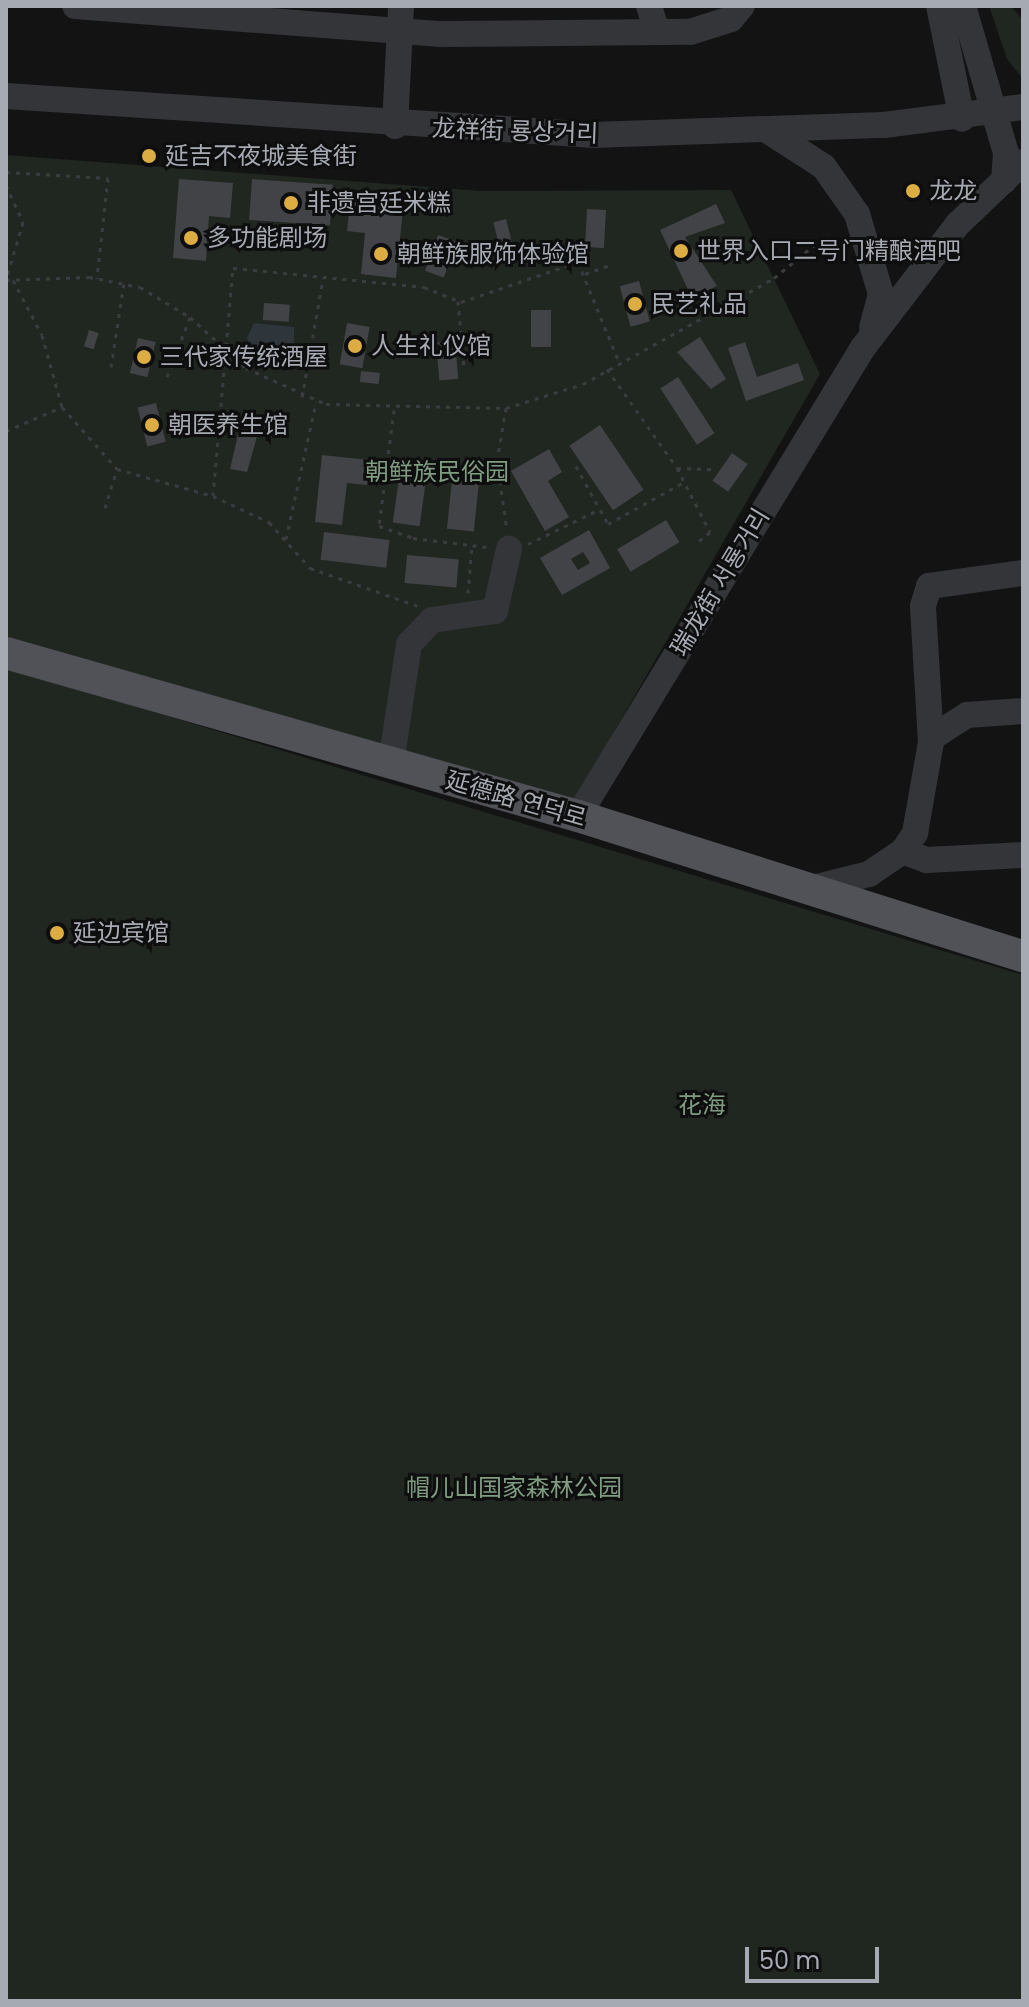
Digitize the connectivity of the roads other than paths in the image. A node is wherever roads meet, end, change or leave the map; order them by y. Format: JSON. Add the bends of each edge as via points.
{"nodes":[{"id":1,"x":75,"y":6,"type":"edge"},
{"id":2,"x":649,"y":6,"type":"edge"},
{"id":3,"x":742,"y":6,"type":"edge"},
{"id":4,"x":939,"y":6,"type":"edge"},
{"id":5,"x":963,"y":6,"type":"edge"},
{"id":6,"x":136,"y":8,"type":"edge"},
{"id":7,"x":238,"y":12,"type":"edge"},
{"id":8,"x":401,"y":18,"type":"edge"},
{"id":9,"x":657,"y":32,"type":"junction"},
{"id":10,"x":6,"y":96,"type":"edge"},
{"id":11,"x":1023,"y":107,"type":"edge"},
{"id":12,"x":993,"y":113,"type":"junction"},
{"id":13,"x":962,"y":119,"type":"junction"},
{"id":14,"x":395,"y":126,"type":"junction"},
{"id":15,"x":760,"y":129,"type":"junction"},
{"id":16,"x":1023,"y":162,"type":"edge"},
{"id":17,"x":1004,"y":181,"type":"junction"},
{"id":18,"x":862,"y":349,"type":"junction"},
{"id":19,"x":509,"y":549,"type":"road end"},
{"id":20,"x":1023,"y":573,"type":"edge"},
{"id":21,"x":6,"y":653,"type":"edge"},
{"id":22,"x":1023,"y":711,"type":"edge"},
{"id":23,"x":931,"y":738,"type":"junction"},
{"id":24,"x":391,"y":763,"type":"junction"},
{"id":25,"x":578,"y":816,"type":"junction"},
{"id":26,"x":903,"y":851,"type":"junction"},
{"id":27,"x":1023,"y":855,"type":"edge"},
{"id":28,"x":800,"y":890,"type":"junction"},
{"id":29,"x":1023,"y":956,"type":"edge"}],
"edges":[{"from":1,"to":6,"type":"street"},
{"from":2,"to":9,"type":"street"},
{"from":3,"to":9,"type":"street","via":[[704,30]]},
{"from":4,"to":13,"type":"street"},
{"from":5,"to":12,"type":"street"},
{"from":6,"to":7,"type":"street"},
{"from":7,"to":8,"type":"street"},
{"from":8,"to":9,"type":"street"},
{"from":8,"to":14,"type":"street"},
{"from":10,"to":14,"type":"street","name":"龙祥街 룡상거리"},
{"from":11,"to":12,"type":"street","name":"龙祥街 룡상거리"},
{"from":12,"to":13,"type":"street","name":"龙祥街 룡상거리"},
{"from":12,"to":17,"type":"street","via":[[1006,153]]},
{"from":13,"to":15,"type":"street","name":"龙祥街 룡상거리"},
{"from":14,"to":15,"type":"street","name":"龙祥街 룡상거리","via":[[594,135]]},
{"from":15,"to":18,"type":"street","name":"瑞龙街 서룡거리","via":[[806,151],[857,214],[881,294]]},
{"from":16,"to":17,"type":"street","name":"瑞龙街 서룡거리"},
{"from":17,"to":18,"type":"street","name":"瑞龙街 서룡거리","via":[[958,224]]},
{"from":18,"to":25,"type":"street","name":"瑞龙街 서룡거리"},
{"from":19,"to":24,"type":"street","via":[[501,602],[486,614],[432,620],[409,644]]},
{"from":20,"to":23,"type":"street","via":[[940,579],[924,594]]},
{"from":21,"to":24,"type":"main road","name":"延德路 연덕로"},
{"from":22,"to":23,"type":"street","via":[[967,715]]},
{"from":23,"to":26,"type":"street","via":[[919,819]]},
{"from":24,"to":25,"type":"main road","name":"延德路 연덕로"},
{"from":25,"to":28,"type":"main road","name":"延德路 연덕로"},
{"from":26,"to":27,"type":"street","via":[[927,860]]},
{"from":26,"to":28,"type":"street","via":[[841,884]]},
{"from":28,"to":29,"type":"main road","name":"延德路 연덕로"}]}
